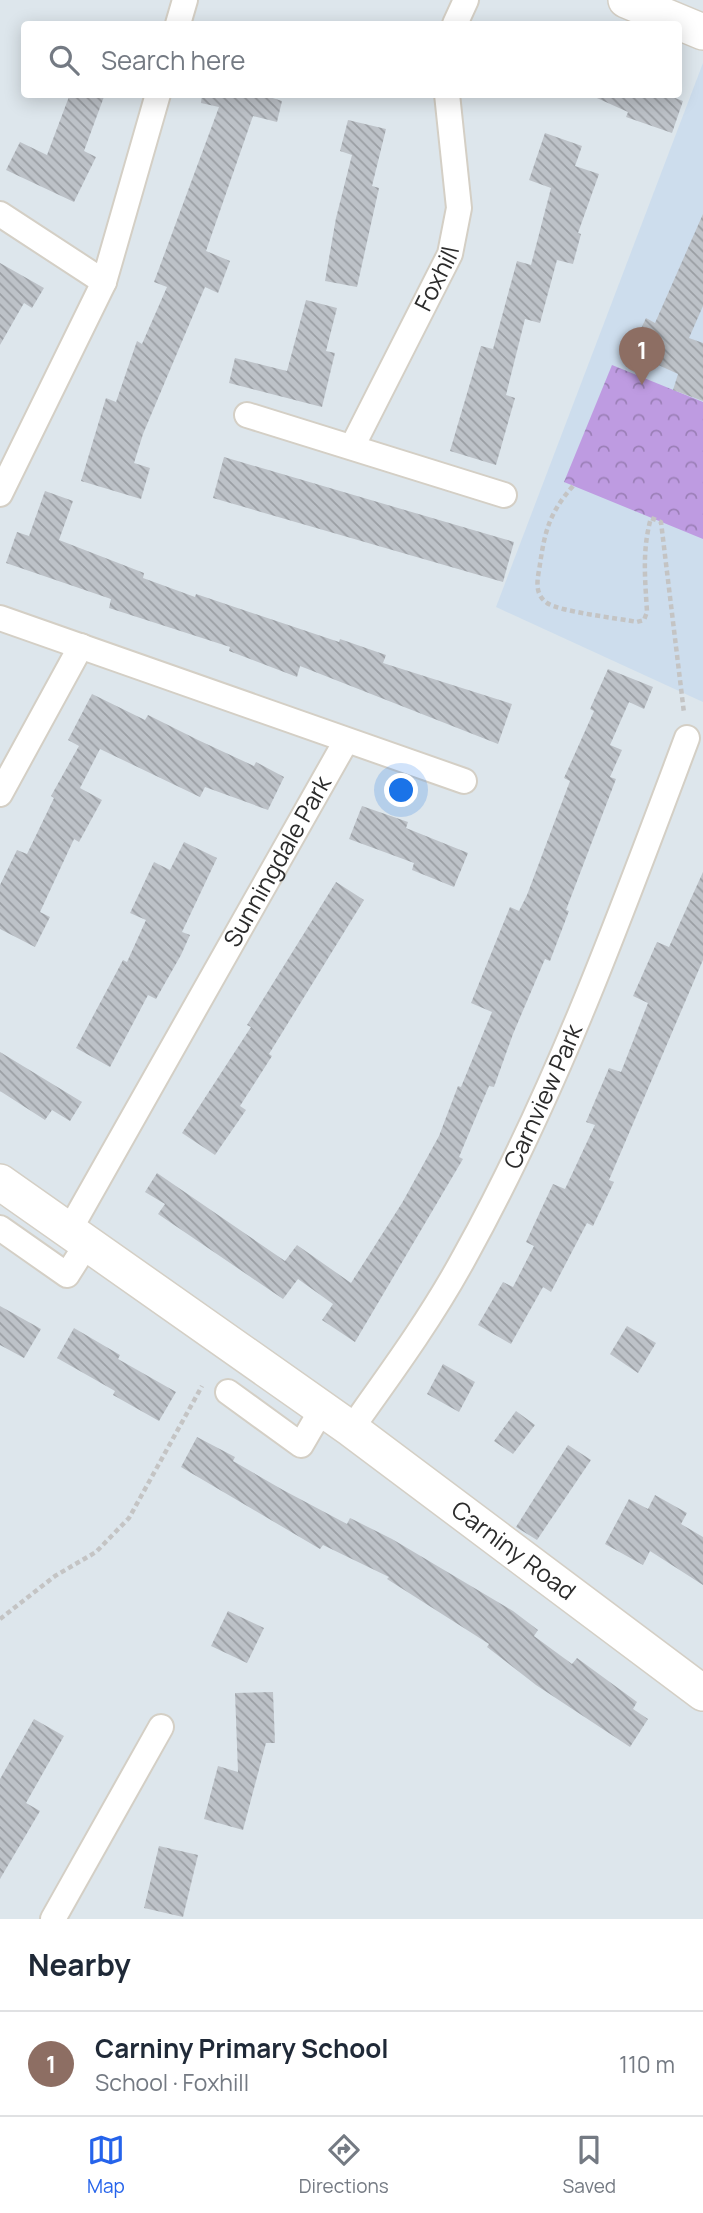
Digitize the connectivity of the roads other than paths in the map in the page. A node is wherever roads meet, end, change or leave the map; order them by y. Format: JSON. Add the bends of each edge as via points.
{"nodes":[{"id":1,"x":186,"y":0,"type":"edge"},
{"id":2,"x":466,"y":0,"type":"edge"},
{"id":3,"x":626,"y":0,"type":"edge"},
{"id":4,"x":179,"y":21,"type":"edge"},
{"id":5,"x":456,"y":21,"type":"edge"},
{"id":6,"x":677,"y":21,"type":"edge"},
{"id":7,"x":682,"y":23,"type":"edge"},
{"id":8,"x":703,"y":32,"type":"edge"},
{"id":9,"x":157,"y":98,"type":"edge"},
{"id":10,"x":447,"y":98,"type":"edge"},
{"id":11,"x":0,"y":214,"type":"edge"},
{"id":12,"x":104,"y":282,"type":"junction"},
{"id":13,"x":247,"y":415,"type":"dead end"},
{"id":14,"x":352,"y":447,"type":"junction"},
{"id":15,"x":0,"y":494,"type":"edge"},
{"id":16,"x":504,"y":495,"type":"dead end"},
{"id":17,"x":0,"y":618,"type":"edge"},
{"id":18,"x":81,"y":646,"type":"junction"},
{"id":19,"x":687,"y":738,"type":"road end"},
{"id":20,"x":346,"y":741,"type":"junction"},
{"id":21,"x":464,"y":781,"type":"dead end"},
{"id":22,"x":0,"y":794,"type":"edge"},
{"id":23,"x":0,"y":1182,"type":"edge"},
{"id":24,"x":0,"y":1228,"type":"edge"},
{"id":25,"x":79,"y":1236,"type":"junction"},
{"id":26,"x":228,"y":1392,"type":"dead end"},
{"id":27,"x":322,"y":1409,"type":"junction"},
{"id":28,"x":351,"y":1429,"type":"junction"},
{"id":29,"x":703,"y":1693,"type":"edge"},
{"id":30,"x":160,"y":1727,"type":"dead end"},
{"id":31,"x":53,"y":1919,"type":"edge"}],
"edges":[{"from":1,"to":4,"type":"street"},
{"from":2,"to":5,"type":"street"},
{"from":3,"to":6,"type":"street"},
{"from":7,"to":8,"type":"street"},
{"from":9,"to":12,"type":"street"},
{"from":10,"to":14,"type":"street","name":"Foxhill","via":[[459,208],[450,254]]},
{"from":11,"to":12,"type":"street"},
{"from":12,"to":15,"type":"street"},
{"from":13,"to":14,"type":"street"},
{"from":14,"to":16,"type":"street"},
{"from":17,"to":18,"type":"street"},
{"from":18,"to":20,"type":"street"},
{"from":18,"to":22,"type":"street"},
{"from":19,"to":28,"type":"street","name":"Carnview Park","via":[[601,968],[501,1188],[425,1325]]},
{"from":20,"to":21,"type":"street"},
{"from":20,"to":25,"type":"street","name":"Sunningdale Park"},
{"from":23,"to":25,"type":"street","name":"Carniny Road"},
{"from":24,"to":25,"type":"street","via":[[67,1275]]},
{"from":25,"to":27,"type":"street","name":"Carniny Road"},
{"from":26,"to":27,"type":"street","via":[[300,1445]]},
{"from":27,"to":28,"type":"street","name":"Carniny Road"},
{"from":28,"to":29,"type":"street","name":"Carniny Road"},
{"from":30,"to":31,"type":"street"}]}
